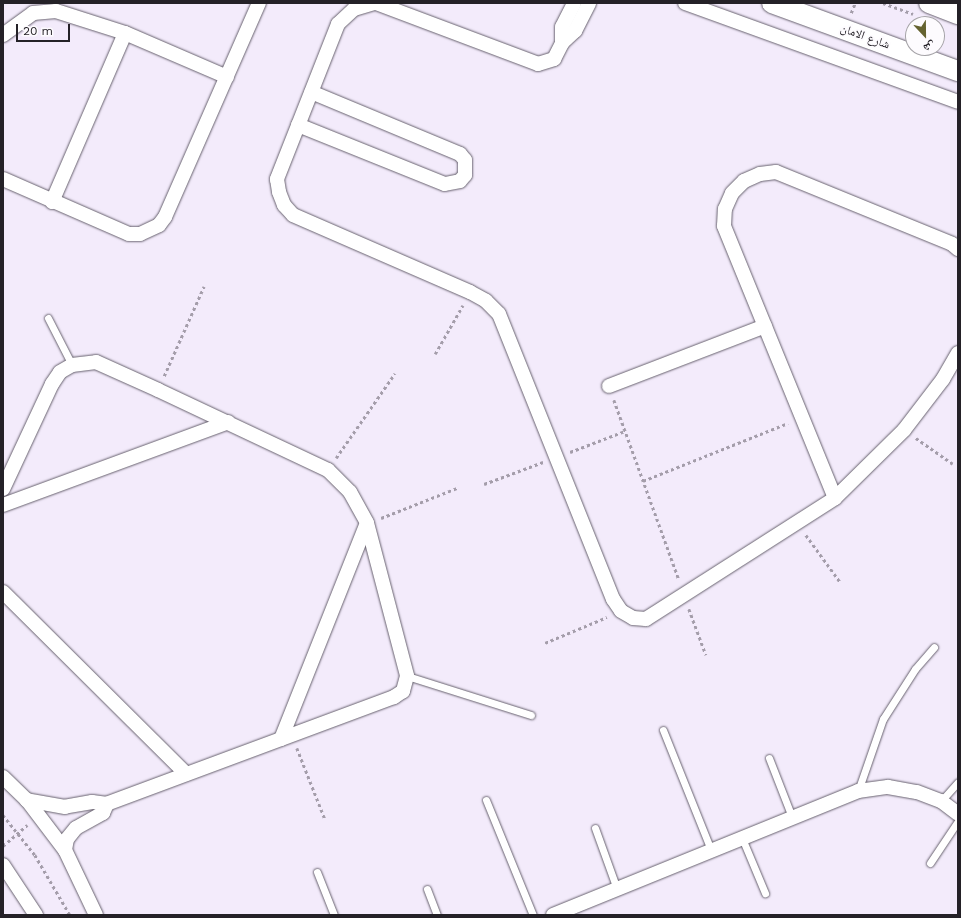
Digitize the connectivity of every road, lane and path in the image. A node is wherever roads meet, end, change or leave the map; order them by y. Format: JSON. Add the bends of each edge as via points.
{"nodes":[{"id":1,"x":259,"y":3,"type":"edge"},
{"id":2,"x":375,"y":3,"type":"edge"},
{"id":3,"x":574,"y":3,"type":"edge"},
{"id":4,"x":589,"y":3,"type":"edge"},
{"id":5,"x":685,"y":3,"type":"edge"},
{"id":6,"x":772,"y":3,"type":"edge"},
{"id":7,"x":929,"y":3,"type":"edge"},
{"id":8,"x":717,"y":8,"type":"edge"},
{"id":9,"x":958,"y":14,"type":"edge"},
{"id":10,"x":125,"y":33,"type":"junction"},
{"id":11,"x":3,"y":35,"type":"edge"},
{"id":12,"x":562,"y":43,"type":"junction"},
{"id":13,"x":958,"y":71,"type":"edge"},
{"id":14,"x":227,"y":76,"type":"junction"},
{"id":15,"x":311,"y":92,"type":"junction"},
{"id":16,"x":958,"y":102,"type":"edge"},
{"id":17,"x":298,"y":125,"type":"junction"},
{"id":18,"x":3,"y":179,"type":"edge"},
{"id":19,"x":52,"y":202,"type":"junction"},
{"id":20,"x":958,"y":249,"type":"edge"},
{"id":21,"x":204,"y":286,"type":"dead end"},
{"id":22,"x":470,"y":292,"type":"junction"},
{"id":23,"x":48,"y":318,"type":"dead end"},
{"id":24,"x":765,"y":326,"type":"junction"},
{"id":25,"x":958,"y":353,"type":"edge"},
{"id":26,"x":435,"y":354,"type":"dead end"},
{"id":27,"x":72,"y":365,"type":"junction"},
{"id":28,"x":395,"y":373,"type":"dead end"},
{"id":29,"x":609,"y":386,"type":"joint"},
{"id":30,"x":158,"y":390,"type":"junction"},
{"id":31,"x":802,"y":418,"type":"junction"},
{"id":32,"x":228,"y":422,"type":"junction"},
{"id":33,"x":904,"y":430,"type":"junction"},
{"id":34,"x":954,"y":464,"type":"dead end"},
{"id":35,"x":328,"y":470,"type":"junction"},
{"id":36,"x":643,"y":481,"type":"junction"},
{"id":37,"x":457,"y":488,"type":"dead end"},
{"id":38,"x":3,"y":489,"type":"edge"},
{"id":39,"x":836,"y":498,"type":"junction"},
{"id":40,"x":3,"y":505,"type":"edge"},
{"id":41,"x":367,"y":523,"type":"junction"},
{"id":42,"x":797,"y":523,"type":"junction"},
{"id":43,"x":842,"y":583,"type":"dead end"},
{"id":44,"x":3,"y":592,"type":"edge"},
{"id":45,"x":684,"y":595,"type":"junction"},
{"id":46,"x":621,"y":611,"type":"junction"},
{"id":47,"x":545,"y":643,"type":"dead end"},
{"id":48,"x":934,"y":647,"type":"dead end"},
{"id":49,"x":706,"y":656,"type":"dead end"},
{"id":50,"x":407,"y":676,"type":"junction"},
{"id":51,"x":531,"y":715,"type":"dead end"},
{"id":52,"x":663,"y":730,"type":"dead end"},
{"id":53,"x":287,"y":737,"type":"junction"},
{"id":54,"x":769,"y":758,"type":"dead end"},
{"id":55,"x":186,"y":774,"type":"junction"},
{"id":56,"x":3,"y":777,"type":"edge"},
{"id":57,"x":958,"y":782,"type":"edge"},
{"id":58,"x":858,"y":790,"type":"junction"},
{"id":59,"x":27,"y":800,"type":"junction"},
{"id":60,"x":486,"y":800,"type":"dead end"},
{"id":61,"x":941,"y":802,"type":"junction"},
{"id":62,"x":107,"y":804,"type":"junction"},
{"id":63,"x":958,"y":814,"type":"edge"},
{"id":64,"x":3,"y":815,"type":"edge"},
{"id":65,"x":39,"y":815,"type":"junction"},
{"id":66,"x":792,"y":817,"type":"junction"},
{"id":67,"x":325,"y":818,"type":"dead end"},
{"id":68,"x":958,"y":820,"type":"edge"},
{"id":69,"x":595,"y":828,"type":"dead end"},
{"id":70,"x":18,"y":833,"type":"junction"},
{"id":71,"x":742,"y":838,"type":"junction"},
{"id":72,"x":3,"y":846,"type":"edge"},
{"id":73,"x":65,"y":850,"type":"junction"},
{"id":74,"x":711,"y":850,"type":"junction"},
{"id":75,"x":930,"y":863,"type":"dead end"},
{"id":76,"x":4,"y":871,"type":"edge"},
{"id":77,"x":317,"y":872,"type":"dead end"},
{"id":78,"x":618,"y":888,"type":"junction"},
{"id":79,"x":427,"y":889,"type":"dead end"},
{"id":80,"x":766,"y":893,"type":"dead end"},
{"id":81,"x":572,"y":911,"type":"edge"},
{"id":82,"x":36,"y":915,"type":"edge"},
{"id":83,"x":70,"y":915,"type":"edge"},
{"id":84,"x":96,"y":915,"type":"edge"},
{"id":85,"x":334,"y":915,"type":"edge"},
{"id":86,"x":437,"y":915,"type":"edge"},
{"id":87,"x":533,"y":915,"type":"edge"},
{"id":88,"x":553,"y":915,"type":"edge"}],
"edges":[{"from":1,"to":14,"type":"street"},
{"from":2,"to":12,"type":"street","via":[[530,63],[547,63],[554,59]]},
{"from":2,"to":15,"type":"street","via":[[354,9],[338,24]]},
{"from":3,"to":12,"type":"street","via":[[562,27]]},
{"from":4,"to":12,"type":"street","via":[[575,31]]},
{"from":5,"to":8,"type":"street"},
{"from":6,"to":13,"type":"street","name":"شارع الامان"},
{"from":7,"to":9,"type":"street"},
{"from":8,"to":16,"type":"street"},
{"from":10,"to":11,"type":"street","via":[[68,13],[44,10],[22,18]]},
{"from":10,"to":14,"type":"street"},
{"from":10,"to":19,"type":"street"},
{"from":14,"to":19,"type":"street","via":[[165,217],[159,225],[140,234],[129,234]]},
{"from":15,"to":17,"type":"street"},
{"from":15,"to":17,"type":"street","via":[[460,154],[465,160],[465,175],[460,181],[446,184]]},
{"from":17,"to":22,"type":"street","via":[[277,179],[281,199],[293,215]]},
{"from":18,"to":19,"type":"street"},
{"from":20,"to":24,"type":"street","via":[[952,244],[776,172],[760,174],[744,181],[732,193],[725,209],[724,226]]},
{"from":21,"to":30,"type":"path"},
{"from":22,"to":26,"type":"path"},
{"from":22,"to":46,"type":"street","via":[[486,300],[501,319],[613,599]]},
{"from":23,"to":27,"type":"lane"},
{"from":24,"to":29,"type":"street"},
{"from":24,"to":31,"type":"street"},
{"from":25,"to":33,"type":"street","via":[[943,379]]},
{"from":27,"to":30,"type":"street","via":[[96,362]]},
{"from":27,"to":38,"type":"street","via":[[60,372],[52,384]]},
{"from":28,"to":35,"type":"path"},
{"from":29,"to":36,"type":"path"},
{"from":30,"to":32,"type":"street"},
{"from":31,"to":36,"type":"path"},
{"from":31,"to":39,"type":"street"},
{"from":32,"to":35,"type":"street"},
{"from":32,"to":40,"type":"street"},
{"from":33,"to":34,"type":"path"},
{"from":33,"to":39,"type":"street"},
{"from":35,"to":41,"type":"street","via":[[350,492]]},
{"from":36,"to":45,"type":"path"},
{"from":37,"to":41,"type":"path"},
{"from":39,"to":42,"type":"street"},
{"from":41,"to":50,"type":"street"},
{"from":41,"to":53,"type":"street"},
{"from":42,"to":43,"type":"path"},
{"from":42,"to":45,"type":"street"},
{"from":44,"to":55,"type":"street"},
{"from":45,"to":46,"type":"street","via":[[646,619],[633,618]]},
{"from":45,"to":49,"type":"path"},
{"from":46,"to":47,"type":"path"},
{"from":48,"to":58,"type":"lane","via":[[910,675],[883,719]]},
{"from":50,"to":51,"type":"lane"},
{"from":50,"to":53,"type":"street","via":[[403,691],[394,697]]},
{"from":52,"to":74,"type":"lane"},
{"from":53,"to":55,"type":"street"},
{"from":53,"to":67,"type":"path"},
{"from":54,"to":66,"type":"lane"},
{"from":55,"to":62,"type":"street"},
{"from":56,"to":59,"type":"street"},
{"from":57,"to":61,"type":"lane"},
{"from":58,"to":61,"type":"street","via":[[888,787],[917,792]]},
{"from":58,"to":66,"type":"street"},
{"from":59,"to":62,"type":"street","via":[[65,807],[92,802]]},
{"from":59,"to":65,"type":"street"},
{"from":60,"to":87,"type":"lane"},
{"from":61,"to":63,"type":"street"},
{"from":62,"to":73,"type":"street","via":[[103,813],[76,828],[67,839]]},
{"from":64,"to":70,"type":"path"},
{"from":65,"to":70,"type":"path"},
{"from":65,"to":73,"type":"street"},
{"from":66,"to":71,"type":"street"},
{"from":68,"to":75,"type":"lane"},
{"from":69,"to":78,"type":"lane"},
{"from":70,"to":72,"type":"path"},
{"from":70,"to":83,"type":"path","via":[[50,878]]},
{"from":71,"to":74,"type":"street"},
{"from":71,"to":80,"type":"lane"},
{"from":73,"to":84,"type":"street"},
{"from":74,"to":78,"type":"street"},
{"from":76,"to":82,"type":"street"},
{"from":77,"to":85,"type":"lane"},
{"from":78,"to":81,"type":"street"},
{"from":79,"to":86,"type":"lane"},
{"from":81,"to":88,"type":"street"}]}
